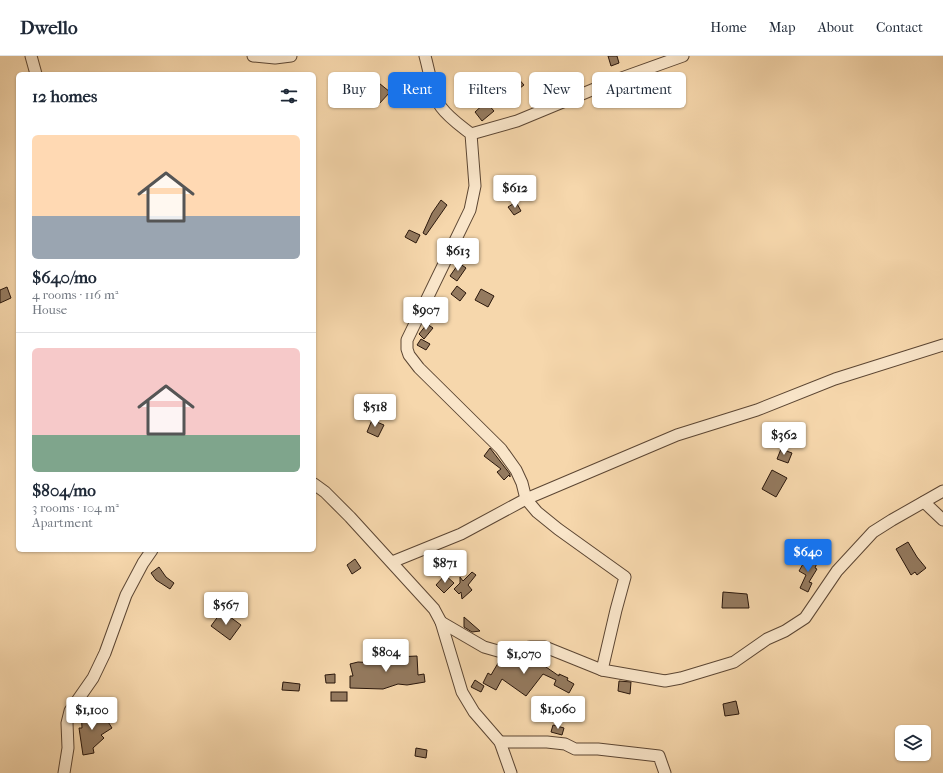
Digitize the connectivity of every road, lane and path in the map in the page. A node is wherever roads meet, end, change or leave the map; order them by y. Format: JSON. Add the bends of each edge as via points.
{"nodes":[{"id":1,"x":31,"y":56,"type":"edge"},
{"id":2,"x":253,"y":56,"type":"edge"},
{"id":3,"x":291,"y":56,"type":"edge"},
{"id":4,"x":425,"y":56,"type":"edge"},
{"id":5,"x":683,"y":56,"type":"edge"},
{"id":6,"x":35,"y":72,"type":"edge"},
{"id":7,"x":471,"y":134,"type":"junction"},
{"id":8,"x":943,"y":345,"type":"edge"},
{"id":9,"x":316,"y":485,"type":"edge"},
{"id":10,"x":943,"y":491,"type":"edge"},
{"id":11,"x":526,"y":500,"type":"junction"},
{"id":12,"x":924,"y":502,"type":"junction"},
{"id":13,"x":943,"y":520,"type":"edge"},
{"id":14,"x":151,"y":552,"type":"edge"},
{"id":15,"x":392,"y":562,"type":"junction"},
{"id":16,"x":442,"y":622,"type":"junction"},
{"id":17,"x":602,"y":670,"type":"junction"},
{"id":18,"x":500,"y":742,"type":"junction"},
{"id":19,"x":64,"y":773,"type":"edge"},
{"id":20,"x":511,"y":773,"type":"edge"},
{"id":21,"x":666,"y":773,"type":"edge"}],
"edges":[{"from":1,"to":6,"type":"street"},
{"from":2,"to":3,"type":"street"},
{"from":4,"to":7,"type":"street","via":[[440,106]]},
{"from":5,"to":7,"type":"street","via":[[616,80],[518,121]]},
{"from":7,"to":11,"type":"street","via":[[475,186],[470,210],[407,340],[407,348],[419,368],[501,448],[516,470]]},
{"from":8,"to":11,"type":"street","via":[[834,379],[757,410],[677,435]]},
{"from":9,"to":15,"type":"street"},
{"from":10,"to":12,"type":"street"},
{"from":11,"to":15,"type":"street","via":[[461,534]]},
{"from":11,"to":17,"type":"street","via":[[558,529],[625,577]]},
{"from":12,"to":13,"type":"street"},
{"from":12,"to":17,"type":"street","via":[[873,532],[837,571],[805,618],[785,632],[767,639],[734,662],[665,681]]},
{"from":14,"to":19,"type":"street","via":[[126,595],[96,672],[70,711]]},
{"from":15,"to":16,"type":"street","via":[[434,609]]},
{"from":16,"to":17,"type":"street","via":[[484,647],[498,651],[545,646]]},
{"from":16,"to":18,"type":"street","via":[[462,692],[474,712]]},
{"from":18,"to":20,"type":"street"},
{"from":18,"to":21,"type":"street","via":[[547,742],[565,744],[575,749],[659,756]]}]}
